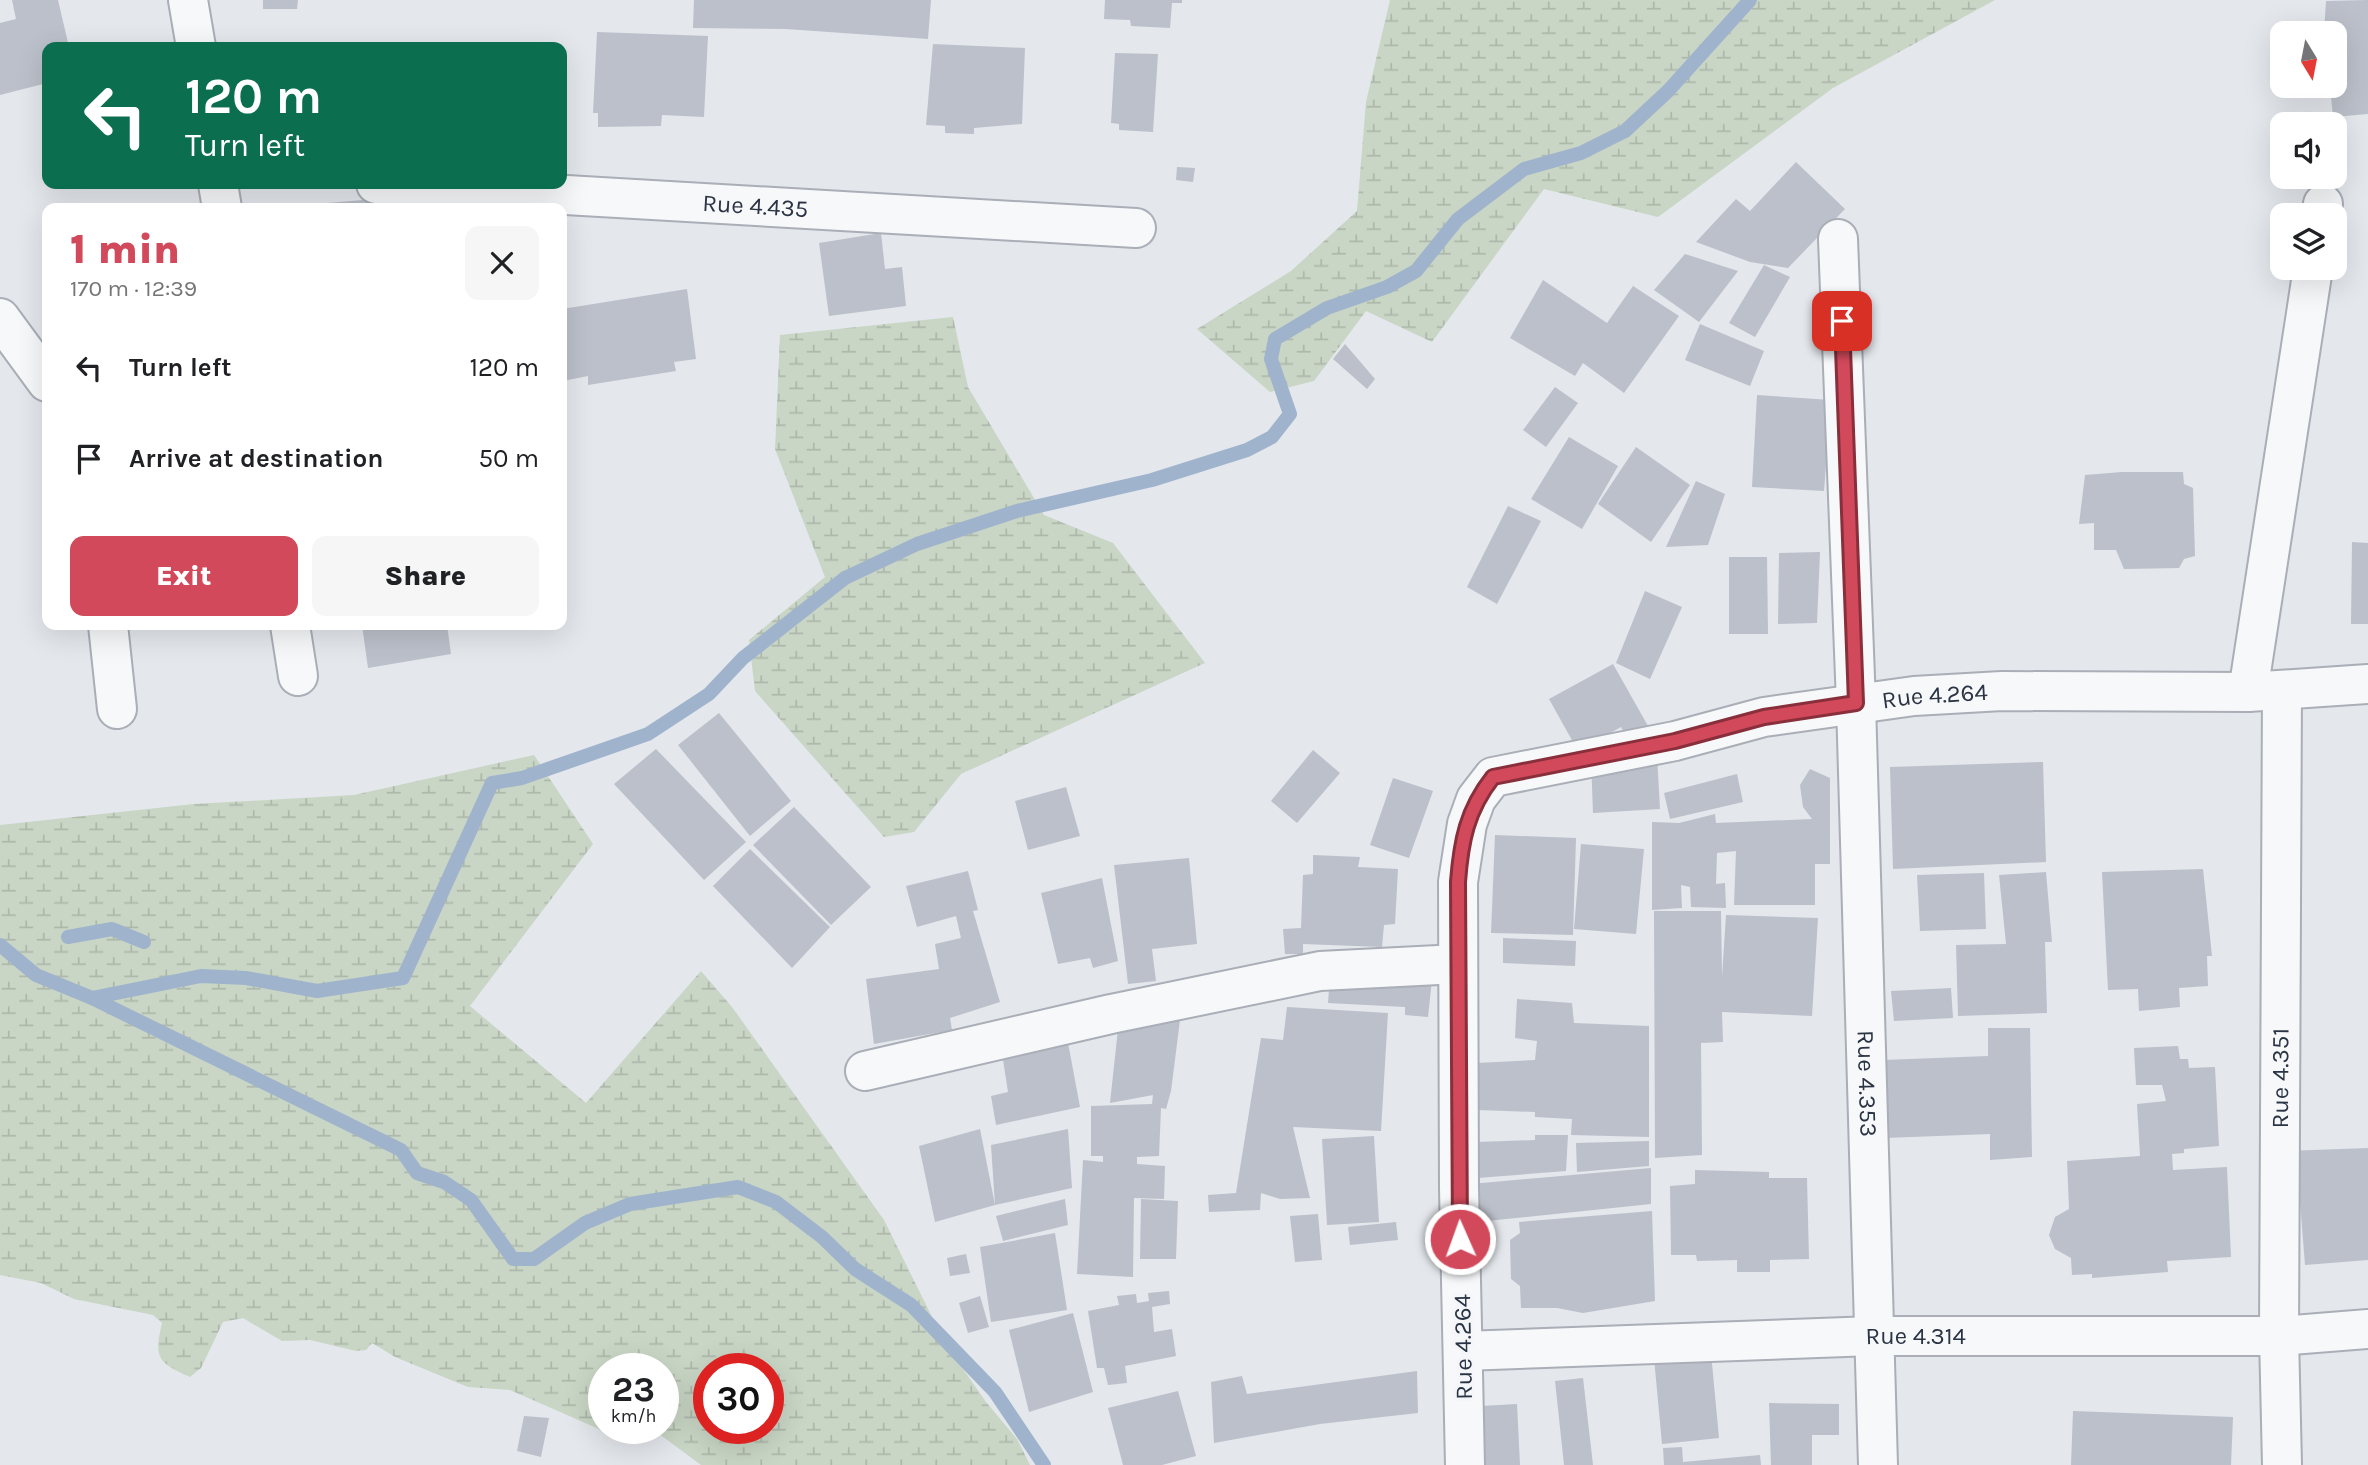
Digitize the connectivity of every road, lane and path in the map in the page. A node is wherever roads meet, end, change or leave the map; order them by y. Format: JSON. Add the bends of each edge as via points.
{"nodes":[{"id":1,"x":188,"y":0,"type":"edge"},
{"id":2,"x":195,"y":42,"type":"edge"},
{"id":3,"x":462,"y":189,"type":"edge"},
{"id":4,"x":1136,"y":228,"type":"dead end"},
{"id":5,"x":1838,"y":239,"type":"dead end"},
{"id":6,"x":2312,"y":280,"type":"edge"},
{"id":7,"x":0,"y":318,"type":"edge"},
{"id":8,"x":42,"y":375,"type":"edge"},
{"id":9,"x":109,"y":630,"type":"edge"},
{"id":10,"x":291,"y":630,"type":"edge"},
{"id":11,"x":298,"y":676,"type":"dead end"},
{"id":12,"x":2368,"y":684,"type":"edge"},
{"id":13,"x":2265,"y":692,"type":"junction"},
{"id":14,"x":1856,"y":703,"type":"junction"},
{"id":15,"x":117,"y":709,"type":"dead end"},
{"id":16,"x":1458,"y":964,"type":"junction"},
{"id":17,"x":865,"y":1071,"type":"dead end"},
{"id":18,"x":2368,"y":1329,"type":"edge"},
{"id":19,"x":1873,"y":1336,"type":"junction"},
{"id":20,"x":2279,"y":1336,"type":"junction"},
{"id":21,"x":1464,"y":1351,"type":"junction"},
{"id":22,"x":1465,"y":1465,"type":"edge"},
{"id":23,"x":1878,"y":1465,"type":"edge"},
{"id":24,"x":2282,"y":1465,"type":"edge"}],
"edges":[{"from":1,"to":2,"type":"street"},
{"from":3,"to":4,"type":"street","name":"Rue 4.435"},
{"from":5,"to":14,"type":"street","name":"Rue 4.353"},
{"from":6,"to":13,"type":"street","name":"Rue 4.351"},
{"from":7,"to":8,"type":"street"},
{"from":9,"to":15,"type":"street"},
{"from":10,"to":11,"type":"street"},
{"from":12,"to":13,"type":"street","name":"Rue 4.264"},
{"from":13,"to":14,"type":"street","name":"Rue 4.264","via":[[2002,691]]},
{"from":13,"to":20,"type":"street","name":"Rue 4.351"},
{"from":14,"to":16,"type":"street","name":"Rue 4.264","via":[[1764,717],[1675,741],[1493,777],[1476,799],[1460,855]]},
{"from":14,"to":19,"type":"street","name":"Rue 4.353"},
{"from":16,"to":17,"type":"street","via":[[1321,971]]},
{"from":16,"to":21,"type":"street","name":"Rue 4.264"},
{"from":18,"to":20,"type":"street","name":"Rue 4.314"},
{"from":19,"to":20,"type":"street","name":"Rue 4.314"},
{"from":19,"to":21,"type":"street","name":"Rue 4.314"},
{"from":19,"to":23,"type":"street","name":"Rue 4.353"},
{"from":20,"to":24,"type":"street","name":"Rue 4.351"},
{"from":21,"to":22,"type":"street","name":"Rue 4.264"}]}
